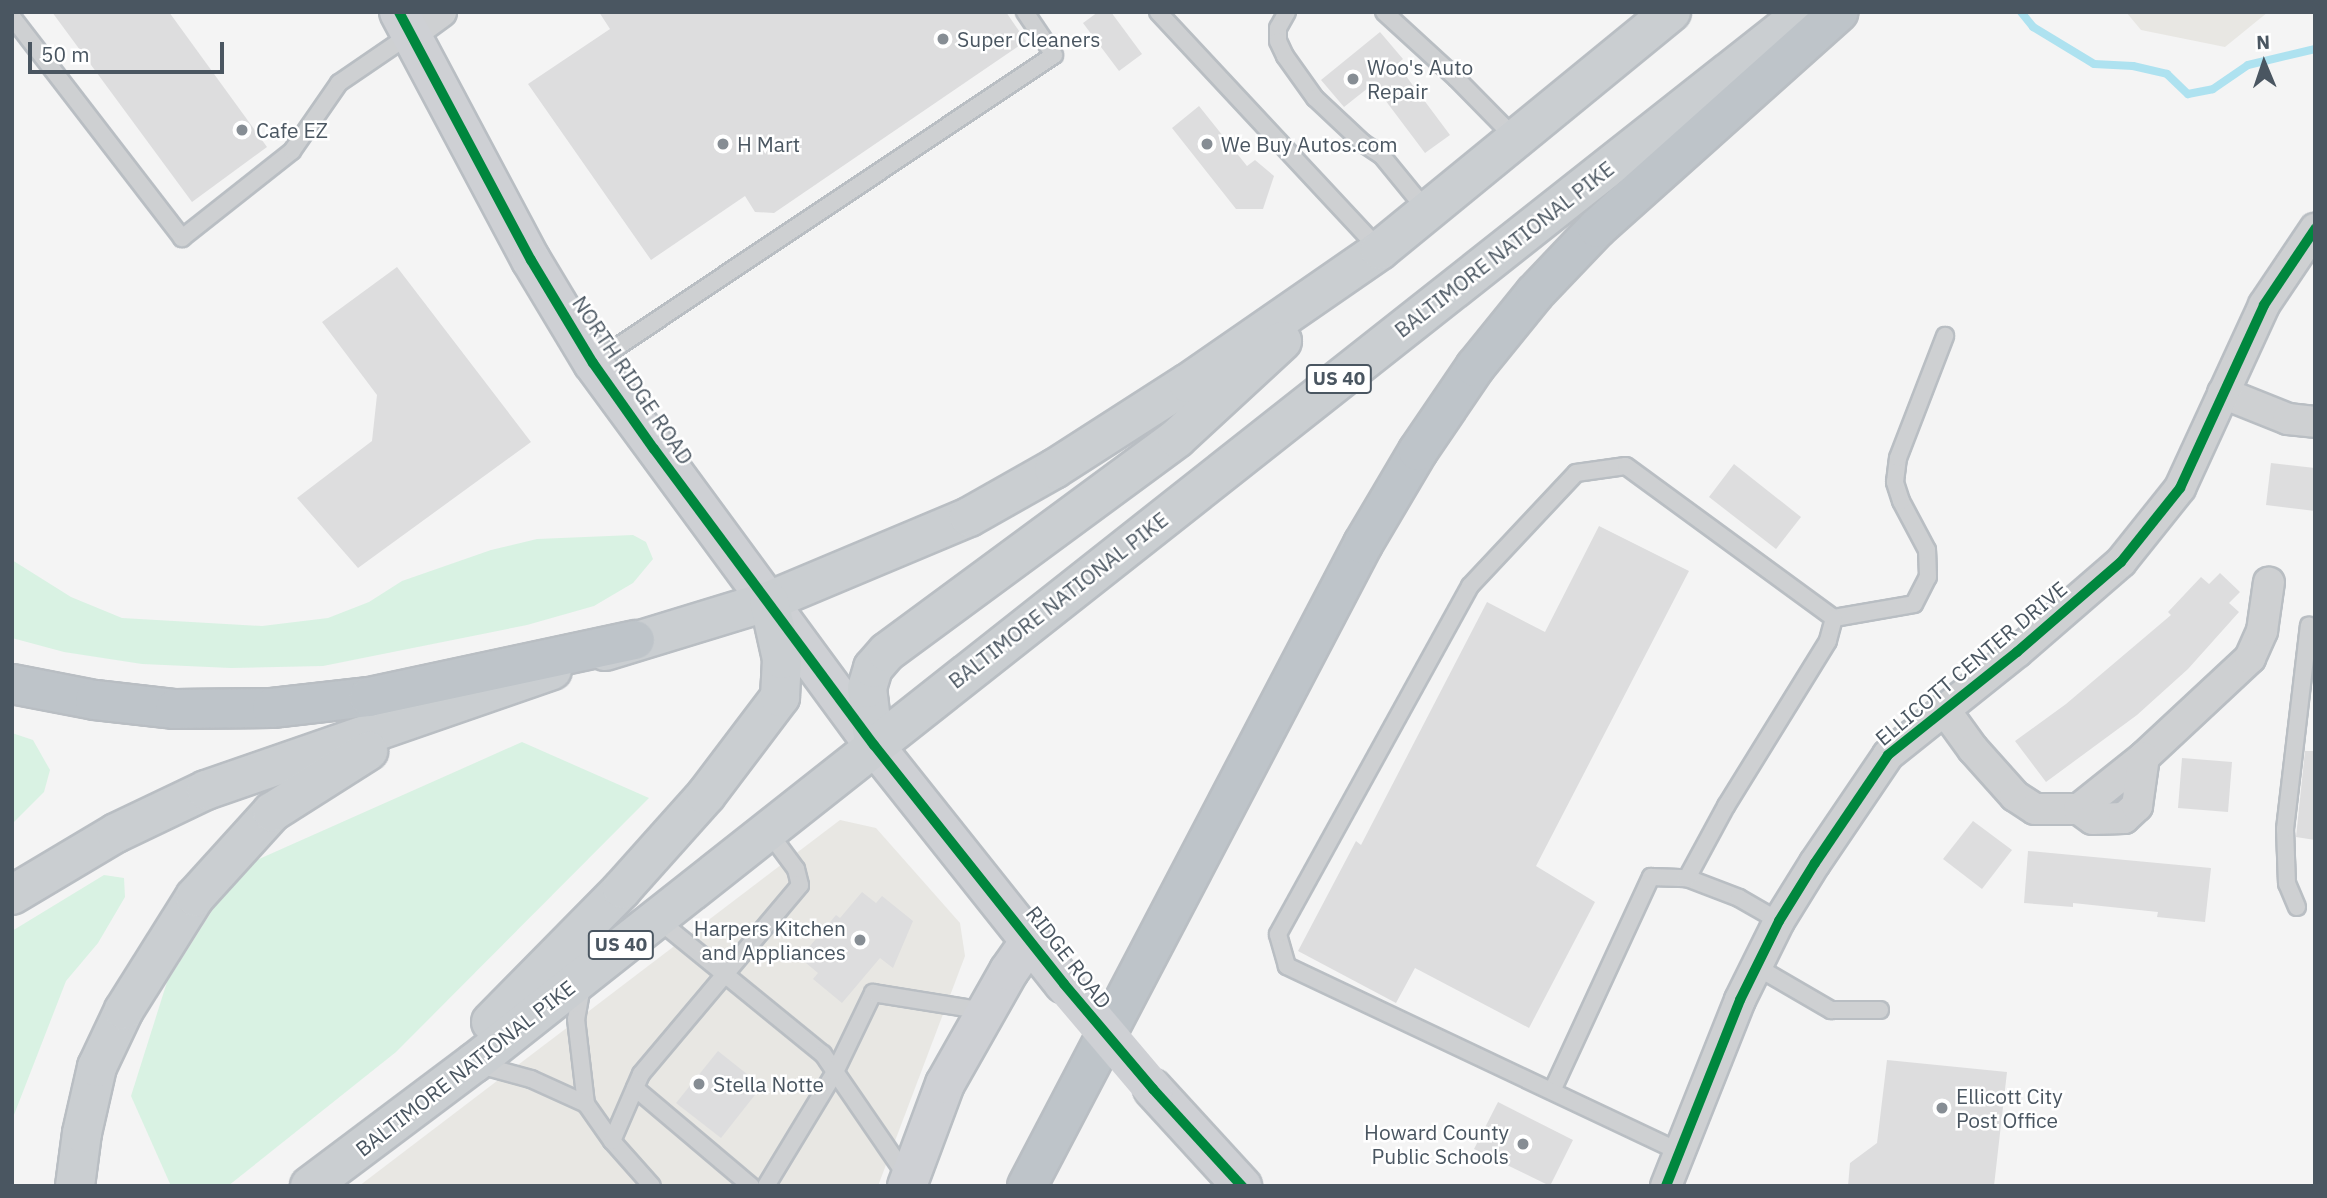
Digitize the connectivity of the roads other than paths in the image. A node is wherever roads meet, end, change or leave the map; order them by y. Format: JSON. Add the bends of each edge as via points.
{"nodes":[{"id":1,"x":1025,"y":12,"type":"edge"},
{"id":2,"x":1158,"y":12,"type":"edge"},
{"id":3,"x":1287,"y":12,"type":"edge"},
{"id":4,"x":1384,"y":12,"type":"edge"},
{"id":5,"x":1671,"y":12,"type":"edge"},
{"id":6,"x":1805,"y":12,"type":"edge"},
{"id":7,"x":1839,"y":12,"type":"edge"},
{"id":8,"x":12,"y":17,"type":"edge"},
{"id":9,"x":417,"y":19,"type":"edge"},
{"id":10,"x":1515,"y":138,"type":"junction"},
{"id":11,"x":1427,"y":211,"type":"junction"},
{"id":12,"x":2315,"y":229,"type":"edge"},
{"id":13,"x":1380,"y":250,"type":"junction"},
{"id":14,"x":1945,"y":336,"type":"dead end"},
{"id":15,"x":593,"y":363,"type":"junction"},
{"id":16,"x":2223,"y":393,"type":"junction"},
{"id":17,"x":2315,"y":422,"type":"edge"},
{"id":18,"x":2269,"y":582,"type":"dead end"},
{"id":19,"x":769,"y":601,"type":"junction"},
{"id":20,"x":1834,"y":618,"type":"junction"},
{"id":21,"x":2309,"y":625,"type":"dead end"},
{"id":22,"x":635,"y":640,"type":"junction"},
{"id":23,"x":12,"y":684,"type":"edge"},
{"id":24,"x":1944,"y":709,"type":"junction"},
{"id":25,"x":420,"y":718,"type":"junction"},
{"id":26,"x":874,"y":746,"type":"junction"},
{"id":27,"x":767,"y":830,"type":"junction"},
{"id":28,"x":1686,"y":878,"type":"junction"},
{"id":29,"x":12,"y":895,"type":"edge"},
{"id":30,"x":2297,"y":907,"type":"dead end"},
{"id":31,"x":656,"y":918,"type":"junction"},
{"id":32,"x":1779,"y":921,"type":"junction"},
{"id":33,"x":1031,"y":940,"type":"junction"},
{"id":34,"x":1757,"y":967,"type":"junction"},
{"id":35,"x":724,"y":973,"type":"junction"},
{"id":36,"x":584,"y":974,"type":"junction"},
{"id":37,"x":1881,"y":1010,"type":"dead end"},
{"id":38,"x":986,"y":1011,"type":"junction"},
{"id":39,"x":474,"y":1063,"type":"junction"},
{"id":40,"x":835,"y":1072,"type":"junction"},
{"id":41,"x":635,"y":1088,"type":"junction"},
{"id":42,"x":1552,"y":1091,"type":"junction"},
{"id":43,"x":586,"y":1104,"type":"junction"},
{"id":44,"x":612,"y":1141,"type":"junction"},
{"id":45,"x":368,"y":1144,"type":"junction"},
{"id":46,"x":1680,"y":1152,"type":"junction"},
{"id":47,"x":908,"y":1183,"type":"edge"},
{"id":48,"x":75,"y":1186,"type":"edge"},
{"id":49,"x":310,"y":1186,"type":"edge"},
{"id":50,"x":652,"y":1186,"type":"edge"},
{"id":51,"x":751,"y":1186,"type":"edge"},
{"id":52,"x":765,"y":1186,"type":"edge"},
{"id":53,"x":1027,"y":1186,"type":"edge"},
{"id":54,"x":1242,"y":1186,"type":"edge"},
{"id":55,"x":1666,"y":1186,"type":"edge"}],
"edges":[{"from":1,"to":15,"type":"lane","via":[[1054,55]]},
{"from":2,"to":13,"type":"lane"},
{"from":3,"to":11,"type":"lane","via":[[1278,28],[1285,56],[1315,98],[1382,156]]},
{"from":4,"to":10,"type":"lane"},
{"from":5,"to":10,"type":"main road"},
{"from":6,"to":26,"type":"main road","name":"BALTIMORE NATIONAL PIKE","number":"US 40"},
{"from":7,"to":53,"type":"highway","via":[[1597,228],[1535,293],[1475,367],[1363,544]]},
{"from":8,"to":9,"type":"lane","via":[[182,239],[292,151],[339,83]]},
{"from":9,"to":15,"type":"street","name":"NORTH RIDGE ROAD","via":[[531,260]]},
{"from":10,"to":11,"type":"main road"},
{"from":11,"to":13,"type":"main road"},
{"from":12,"to":16,"type":"street","name":"ELLICOTT CENTER DRIVE","via":[[2264,305]]},
{"from":13,"to":19,"type":"main road","via":[[1054,469],[969,517]]},
{"from":13,"to":26,"type":"main road","via":[[1177,438],[887,652],[873,668],[867,688]]},
{"from":14,"to":20,"type":"lane","via":[[1898,458],[1895,482],[1927,550],[1928,577],[1914,604]]},
{"from":15,"to":19,"type":"street","name":"NORTH RIDGE ROAD"},
{"from":16,"to":17,"type":"street","via":[[2288,419]]},
{"from":16,"to":24,"type":"street","name":"ELLICOTT CENTER DRIVE","via":[[2180,488],[2121,562]]},
{"from":18,"to":24,"type":"street","via":[[2262,631],[2249,658],[2144,757],[2079,809],[2035,809],[2015,796]]},
{"from":19,"to":22,"type":"main road"},
{"from":19,"to":26,"type":"street","name":"NORTH RIDGE ROAD"},
{"from":19,"to":45,"type":"main road","via":[[782,659],[780,697],[706,795],[622,889]]},
{"from":20,"to":28,"type":"lane","via":[[1828,641]]},
{"from":20,"to":42,"type":"lane","via":[[1626,466],[1576,472],[1471,586],[1278,934],[1287,966]]},
{"from":21,"to":30,"type":"lane","via":[[2285,829],[2287,884]]},
{"from":22,"to":23,"type":"highway","via":[[369,697],[271,708],[175,709]]},
{"from":22,"to":25,"type":"main road"},
{"from":24,"to":32,"type":"street","name":"ELLICOTT CENTER DRIVE","via":[[1888,755]]},
{"from":25,"to":29,"type":"main road","via":[[206,790],[116,833]]},
{"from":25,"to":48,"type":"main road","via":[[272,812],[195,897],[124,1010],[97,1067]]},
{"from":26,"to":27,"type":"main road","name":"BALTIMORE NATIONAL PIKE","number":"US 40"},
{"from":26,"to":33,"type":"street","name":"RIDGE ROAD"},
{"from":27,"to":31,"type":"main road","name":"BALTIMORE NATIONAL PIKE","number":"US 40"},
{"from":27,"to":35,"type":"lane","via":[[796,869],[800,885]]},
{"from":28,"to":32,"type":"lane","via":[[1739,898]]},
{"from":28,"to":42,"type":"lane","via":[[1651,877]]},
{"from":31,"to":35,"type":"lane"},
{"from":31,"to":36,"type":"main road","name":"BALTIMORE NATIONAL PIKE","number":"US 40"},
{"from":32,"to":34,"type":"street","name":"ELLICOTT CENTER DRIVE"},
{"from":33,"to":38,"type":"street"},
{"from":33,"to":54,"type":"street","name":"RIDGE ROAD","bridge":true,"via":[[1153,1089]]},
{"from":34,"to":37,"type":"lane","via":[[1831,1010]]},
{"from":34,"to":46,"type":"street","name":"ELLICOTT CENTER DRIVE"},
{"from":35,"to":40,"type":"lane","via":[[823,1054]]},
{"from":35,"to":41,"type":"lane","via":[[641,1074]]},
{"from":36,"to":39,"type":"main road","name":"BALTIMORE NATIONAL PIKE","number":"US 40"},
{"from":36,"to":43,"type":"lane","via":[[576,1019]]},
{"from":38,"to":40,"type":"lane","via":[[873,993]]},
{"from":38,"to":47,"type":"street","via":[[945,1084]]},
{"from":39,"to":43,"type":"lane","via":[[531,1079]]},
{"from":39,"to":45,"type":"main road","name":"BALTIMORE NATIONAL PIKE","number":"US 40"},
{"from":40,"to":47,"type":"lane"},
{"from":40,"to":52,"type":"lane"},
{"from":41,"to":44,"type":"lane"},
{"from":41,"to":51,"type":"lane"},
{"from":42,"to":46,"type":"lane"},
{"from":43,"to":44,"type":"lane"},
{"from":44,"to":50,"type":"lane"},
{"from":45,"to":49,"type":"main road","name":"BALTIMORE NATIONAL PIKE","number":"US 40"},
{"from":46,"to":55,"type":"street","name":"ELLICOTT CENTER DRIVE"}]}
